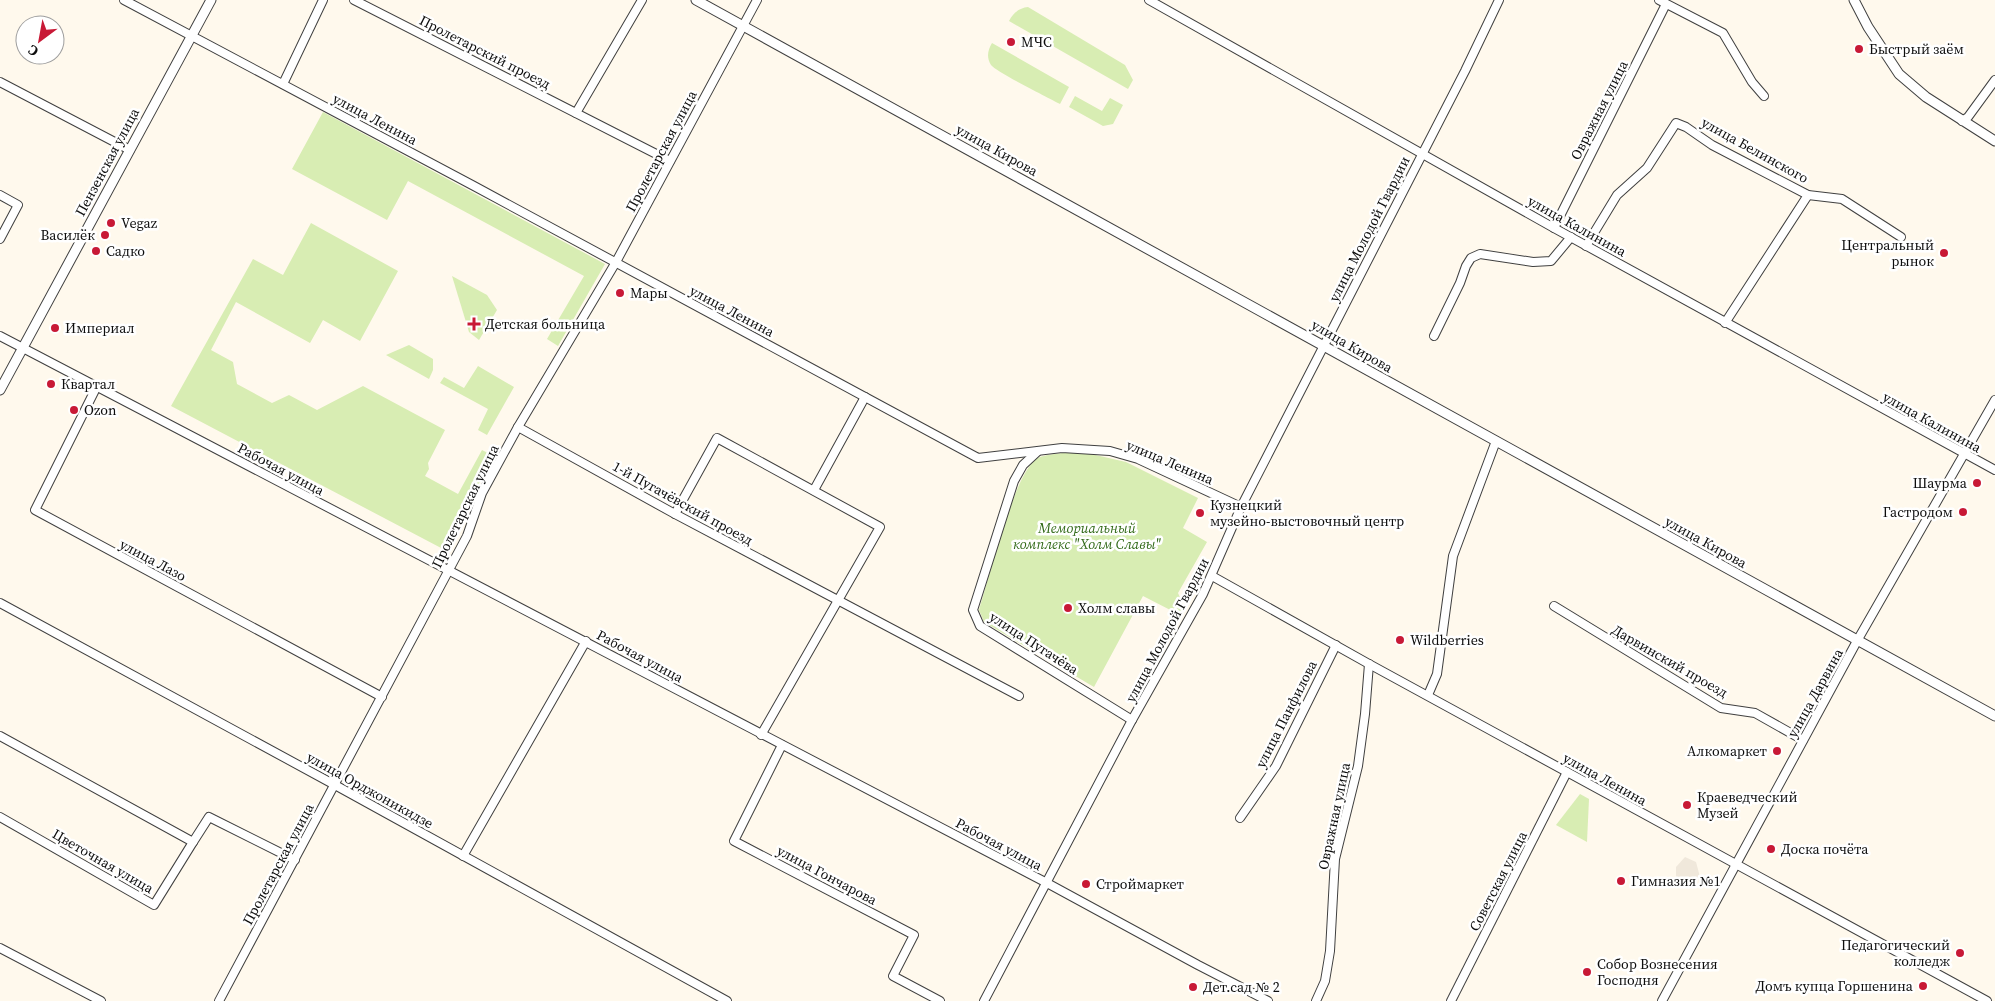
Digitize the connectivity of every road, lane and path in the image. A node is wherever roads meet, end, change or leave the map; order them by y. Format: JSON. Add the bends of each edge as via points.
{"nodes":[{"id":1,"x":124,"y":0,"type":"edge"},
{"id":2,"x":211,"y":0,"type":"edge"},
{"id":3,"x":323,"y":0,"type":"edge"},
{"id":4,"x":354,"y":0,"type":"edge"},
{"id":5,"x":642,"y":0,"type":"edge"},
{"id":6,"x":696,"y":0,"type":"edge"},
{"id":7,"x":757,"y":0,"type":"edge"},
{"id":8,"x":1149,"y":0,"type":"edge"},
{"id":9,"x":1499,"y":0,"type":"edge"},
{"id":10,"x":1854,"y":0,"type":"edge"},
{"id":11,"x":1662,"y":2,"type":"edge"},
{"id":12,"x":743,"y":26,"type":"junction"},
{"id":13,"x":191,"y":37,"type":"junction"},
{"id":14,"x":1995,"y":80,"type":"edge"},
{"id":15,"x":0,"y":82,"type":"edge"},
{"id":16,"x":283,"y":84,"type":"junction"},
{"id":17,"x":1764,"y":96,"type":"dead end"},
{"id":18,"x":576,"y":113,"type":"junction"},
{"id":19,"x":1962,"y":121,"type":"junction"},
{"id":20,"x":1995,"y":141,"type":"edge"},
{"id":21,"x":130,"y":150,"type":"junction"},
{"id":22,"x":1422,"y":153,"type":"junction"},
{"id":23,"x":670,"y":161,"type":"junction"},
{"id":24,"x":1808,"y":195,"type":"junction"},
{"id":25,"x":0,"y":196,"type":"edge"},
{"id":26,"x":1554,"y":228,"type":"junction"},
{"id":27,"x":1571,"y":237,"type":"junction"},
{"id":28,"x":1901,"y":237,"type":"dead end"},
{"id":29,"x":0,"y":239,"type":"edge"},
{"id":30,"x":1586,"y":246,"type":"junction"},
{"id":31,"x":616,"y":262,"type":"junction"},
{"id":32,"x":1725,"y":322,"type":"junction"},
{"id":33,"x":0,"y":336,"type":"edge"},
{"id":34,"x":1434,"y":336,"type":"dead end"},
{"id":35,"x":1325,"y":346,"type":"junction"},
{"id":36,"x":23,"y":348,"type":"junction"},
{"id":37,"x":97,"y":386,"type":"junction"},
{"id":38,"x":0,"y":390,"type":"edge"},
{"id":39,"x":865,"y":397,"type":"junction"},
{"id":40,"x":1995,"y":400,"type":"edge"},
{"id":41,"x":518,"y":427,"type":"junction"},
{"id":42,"x":1496,"y":441,"type":"junction"},
{"id":43,"x":1037,"y":452,"type":"junction"},
{"id":44,"x":1964,"y":454,"type":"junction"},
{"id":45,"x":1995,"y":470,"type":"edge"},
{"id":46,"x":814,"y":490,"type":"junction"},
{"id":47,"x":1241,"y":507,"type":"junction"},
{"id":48,"x":674,"y":514,"type":"junction"},
{"id":49,"x":448,"y":571,"type":"junction"},
{"id":50,"x":1212,"y":576,"type":"junction"},
{"id":51,"x":837,"y":601,"type":"junction"},
{"id":52,"x":0,"y":603,"type":"edge"},
{"id":53,"x":1554,"y":606,"type":"dead end"},
{"id":54,"x":586,"y":641,"type":"junction"},
{"id":55,"x":1858,"y":641,"type":"junction"},
{"id":56,"x":1336,"y":645,"type":"junction"},
{"id":57,"x":1369,"y":664,"type":"junction"},
{"id":58,"x":1428,"y":695,"type":"junction"},
{"id":59,"x":1019,"y":696,"type":"dead end"},
{"id":60,"x":382,"y":697,"type":"junction"},
{"id":61,"x":1995,"y":716,"type":"edge"},
{"id":62,"x":1132,"y":720,"type":"junction"},
{"id":63,"x":761,"y":735,"type":"junction"},
{"id":64,"x":0,"y":736,"type":"edge"},
{"id":65,"x":1803,"y":740,"type":"junction"},
{"id":66,"x":782,"y":745,"type":"junction"},
{"id":67,"x":1567,"y":772,"type":"junction"},
{"id":68,"x":335,"y":785,"type":"junction"},
{"id":69,"x":0,"y":817,"type":"edge"},
{"id":70,"x":1240,"y":818,"type":"dead end"},
{"id":71,"x":193,"y":842,"type":"junction"},
{"id":72,"x":463,"y":856,"type":"junction"},
{"id":73,"x":295,"y":860,"type":"junction"},
{"id":74,"x":1736,"y":865,"type":"junction"},
{"id":75,"x":1047,"y":883,"type":"junction"},
{"id":76,"x":0,"y":948,"type":"edge"},
{"id":77,"x":101,"y":1001,"type":"edge"},
{"id":78,"x":219,"y":1001,"type":"edge"},
{"id":79,"x":727,"y":1001,"type":"edge"},
{"id":80,"x":940,"y":1001,"type":"edge"},
{"id":81,"x":984,"y":1001,"type":"edge"},
{"id":82,"x":1268,"y":1001,"type":"edge"},
{"id":83,"x":1316,"y":1001,"type":"edge"},
{"id":84,"x":1451,"y":1001,"type":"edge"},
{"id":85,"x":1662,"y":1001,"type":"edge"},
{"id":86,"x":1986,"y":1001,"type":"edge"}],
"edges":[{"from":1,"to":13,"type":"street","name":"улица Ленина"},
{"from":2,"to":13,"type":"street","name":"Пензенская улица"},
{"from":3,"to":16,"type":"street"},
{"from":4,"to":18,"type":"street","name":"Пролетарский проезд"},
{"from":5,"to":18,"type":"street"},
{"from":6,"to":12,"type":"street","name":"улица Кирова"},
{"from":7,"to":12,"type":"street","name":"Пролетарская улица"},
{"from":8,"to":22,"type":"street","name":"улица Калинина"},
{"from":9,"to":22,"type":"street","name":"улица Молодой Гвардии"},
{"from":10,"to":19,"type":"street","via":[[1868,28],[1899,74]]},
{"from":11,"to":17,"type":"street","via":[[1723,33]]},
{"from":11,"to":26,"type":"street","name":"Овражная улица"},
{"from":12,"to":23,"type":"street","name":"Пролетарская улица"},
{"from":12,"to":35,"type":"street","name":"улица Кирова"},
{"from":13,"to":16,"type":"street","name":"улица Ленина"},
{"from":13,"to":21,"type":"street","name":"Пензенская улица"},
{"from":14,"to":19,"type":"street"},
{"from":15,"to":21,"type":"street"},
{"from":16,"to":31,"type":"street","name":"улица Ленина"},
{"from":18,"to":23,"type":"street","name":"Пролетарский проезд"},
{"from":19,"to":20,"type":"street"},
{"from":21,"to":36,"type":"street","name":"Пензенская улица"},
{"from":22,"to":26,"type":"street","name":"улица Калинина"},
{"from":22,"to":35,"type":"street","name":"улица Молодой Гвардии"},
{"from":23,"to":31,"type":"street","name":"Пролетарская улица"},
{"from":24,"to":28,"type":"street","name":"улица Белинского","via":[[1842,199]]},
{"from":24,"to":30,"type":"street","name":"улица Белинского","via":[[1676,123],[1647,168],[1617,195]]},
{"from":24,"to":32,"type":"street"},
{"from":25,"to":29,"type":"street","via":[[18,205]]},
{"from":26,"to":27,"type":"street","name":"улица Калинина"},
{"from":27,"to":30,"type":"street","name":"улица Калинина"},
{"from":27,"to":34,"type":"street","via":[[1551,261],[1533,262],[1480,254],[1471,258]]},
{"from":30,"to":32,"type":"street","name":"улица Калинина"},
{"from":31,"to":39,"type":"street","name":"улица Ленина"},
{"from":31,"to":41,"type":"street","name":"Пролетарская улица"},
{"from":32,"to":44,"type":"street","name":"улица Калинина"},
{"from":33,"to":36,"type":"street","name":"Рабочая улица"},
{"from":35,"to":42,"type":"street","name":"улица Кирова"},
{"from":35,"to":47,"type":"street","name":"улица Молодой Гвардии"},
{"from":36,"to":37,"type":"street","name":"Рабочая улица"},
{"from":36,"to":38,"type":"street","name":"Пензенская улица"},
{"from":37,"to":49,"type":"street","name":"Рабочая улица"},
{"from":37,"to":60,"type":"street","name":"улица Лазо","via":[[35,510]]},
{"from":39,"to":43,"type":"street","name":"улица Ленина","via":[[978,458]]},
{"from":39,"to":46,"type":"street"},
{"from":40,"to":44,"type":"street","name":"улица Дарвина"},
{"from":41,"to":48,"type":"street","name":"1-й Пугачёвский проезд"},
{"from":41,"to":49,"type":"street","name":"Пролетарская улица","via":[[482,493],[467,536]]},
{"from":42,"to":55,"type":"street","name":"улица Кирова"},
{"from":42,"to":58,"type":"street","via":[[1453,556],[1438,674]]},
{"from":43,"to":47,"type":"street","name":"улица Ленина","via":[[1062,448],[1110,451],[1138,459]]},
{"from":43,"to":62,"type":"street","name":"улица Пугачёва","via":[[1023,465],[1014,481],[973,610],[980,626]]},
{"from":44,"to":45,"type":"street","name":"улица Калинина"},
{"from":44,"to":55,"type":"street","name":"улица Дарвина"},
{"from":46,"to":48,"type":"street","via":[[717,438]]},
{"from":46,"to":51,"type":"street","via":[[880,527]]},
{"from":47,"to":50,"type":"street","name":"улица Молодой Гвардии"},
{"from":48,"to":51,"type":"street","name":"1-й Пугачёвский проезд"},
{"from":49,"to":54,"type":"street","name":"Рабочая улица"},
{"from":49,"to":60,"type":"street","name":"Пролетарская улица"},
{"from":50,"to":56,"type":"street","name":"улица Ленина"},
{"from":50,"to":62,"type":"street","name":"улица Молодой Гвардии"},
{"from":51,"to":59,"type":"street","name":"1-й Пугачёвский проезд"},
{"from":51,"to":63,"type":"street"},
{"from":52,"to":68,"type":"street","name":"улица Орджоникидзе"},
{"from":53,"to":65,"type":"street","name":"Дарвинский проезд","via":[[1721,708],[1755,713]]},
{"from":54,"to":63,"type":"street","name":"Рабочая улица"},
{"from":54,"to":72,"type":"street"},
{"from":55,"to":61,"type":"street","name":"улица Кирова"},
{"from":55,"to":65,"type":"street","name":"улица Дарвина"},
{"from":56,"to":57,"type":"street","name":"улица Ленина"},
{"from":56,"to":70,"type":"street","name":"улица Панфилова","via":[[1276,766]]},
{"from":57,"to":58,"type":"street","name":"улица Ленина"},
{"from":57,"to":83,"type":"street","name":"Овражная улица","via":[[1358,766],[1335,859],[1330,951],[1325,981]]},
{"from":58,"to":67,"type":"street","name":"улица Ленина"},
{"from":60,"to":68,"type":"street","name":"Пролетарская улица"},
{"from":62,"to":75,"type":"street","name":"улица Молодой Гвардии"},
{"from":63,"to":66,"type":"street","name":"Рабочая улица"},
{"from":64,"to":71,"type":"street"},
{"from":65,"to":74,"type":"street","name":"улица Дарвина"},
{"from":66,"to":75,"type":"street","name":"Рабочая улица"},
{"from":66,"to":80,"type":"street","name":"улица Гончарова","via":[[734,841],[914,935],[893,976]]},
{"from":67,"to":74,"type":"street","name":"улица Ленина"},
{"from":67,"to":84,"type":"street","name":"Советская улица"},
{"from":68,"to":72,"type":"street","name":"улица Орджоникидзе"},
{"from":68,"to":73,"type":"street","name":"Пролетарская улица"},
{"from":69,"to":71,"type":"street","name":"Цветочная улица","via":[[154,905]]},
{"from":71,"to":73,"type":"street","name":"Цветочная улица","via":[[209,817]]},
{"from":72,"to":79,"type":"street","name":"улица Орджоникидзе"},
{"from":73,"to":78,"type":"street","name":"Пролетарская улица"},
{"from":74,"to":85,"type":"street","name":"улица Дарвина"},
{"from":74,"to":86,"type":"street","name":"улица Ленина"},
{"from":75,"to":81,"type":"street","name":"улица Молодой Гвардии"},
{"from":75,"to":82,"type":"street","name":"Рабочая улица"},
{"from":76,"to":77,"type":"street"}]}
